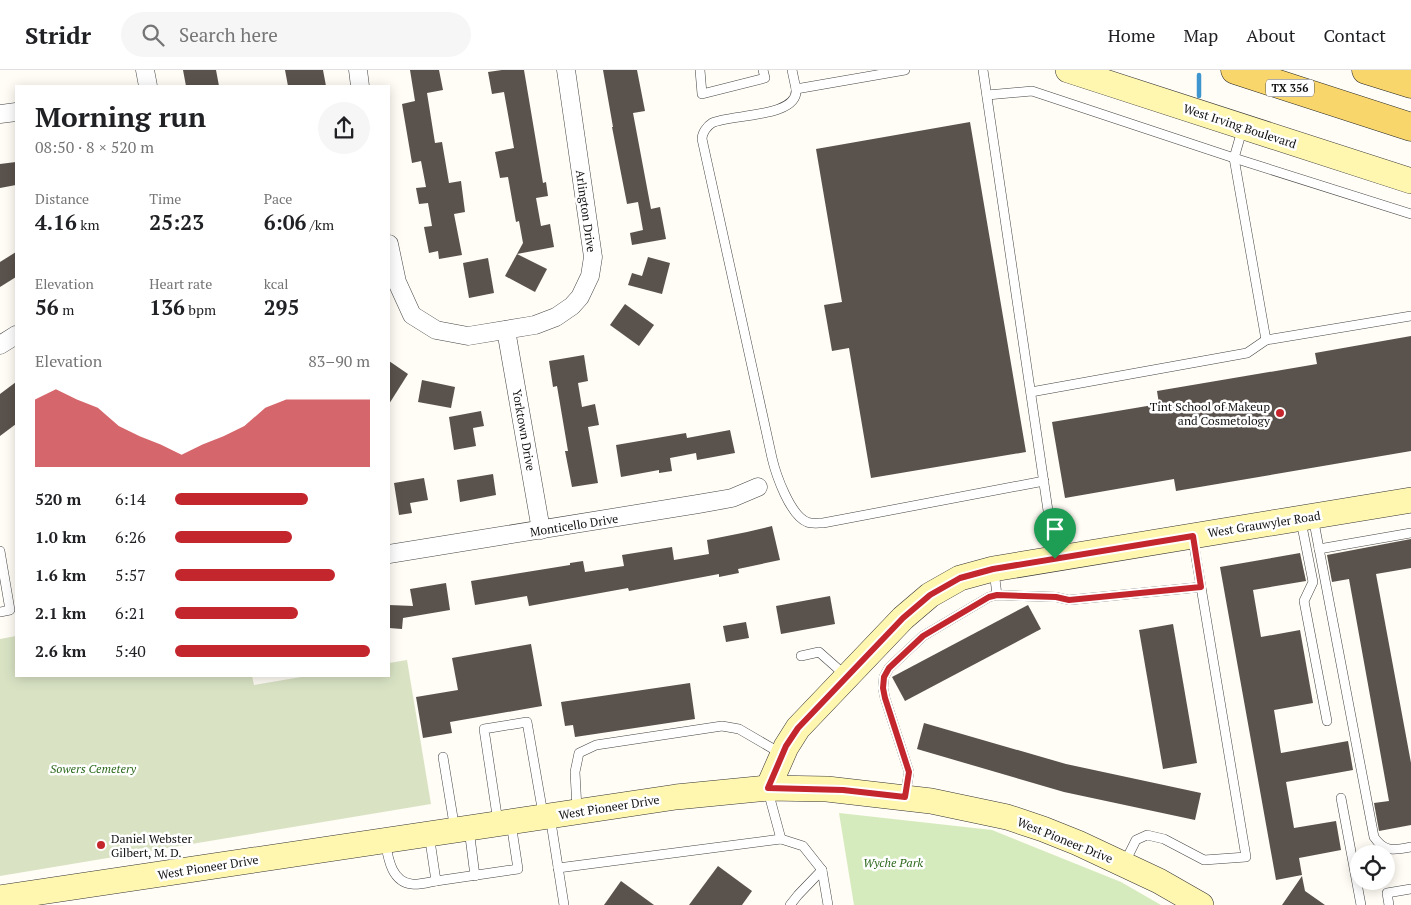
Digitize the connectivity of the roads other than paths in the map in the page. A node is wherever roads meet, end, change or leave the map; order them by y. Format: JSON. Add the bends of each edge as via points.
{"nodes":[{"id":1,"x":145,"y":70,"type":"edge"},
{"id":2,"x":358,"y":70,"type":"edge"},
{"id":3,"x":566,"y":70,"type":"edge"},
{"id":4,"x":700,"y":70,"type":"edge"},
{"id":5,"x":763,"y":70,"type":"edge"},
{"id":6,"x":792,"y":70,"type":"edge"},
{"id":7,"x":905,"y":70,"type":"edge"},
{"id":8,"x":983,"y":70,"type":"edge"},
{"id":9,"x":1068,"y":70,"type":"edge"},
{"id":10,"x":1235,"y":70,"type":"edge"},
{"id":11,"x":1366,"y":70,"type":"edge"},
{"id":12,"x":1411,"y":84,"type":"edge"},
{"id":13,"x":148,"y":85,"type":"edge"},
{"id":14,"x":360,"y":85,"type":"edge"},
{"id":15,"x":796,"y":89,"type":"junction"},
{"id":16,"x":987,"y":95,"type":"junction"},
{"id":17,"x":15,"y":112,"type":"edge"},
{"id":18,"x":0,"y":114,"type":"edge"},
{"id":19,"x":1243,"y":127,"type":"junction"},
{"id":20,"x":1411,"y":127,"type":"edge"},
{"id":21,"x":1234,"y":158,"type":"junction"},
{"id":22,"x":1411,"y":181,"type":"edge"},
{"id":23,"x":1411,"y":214,"type":"edge"},
{"id":24,"x":390,"y":249,"type":"edge"},
{"id":25,"x":1411,"y":316,"type":"edge"},
{"id":26,"x":506,"y":330,"type":"junction"},
{"id":27,"x":15,"y":335,"type":"edge"},
{"id":28,"x":1266,"y":340,"type":"junction"},
{"id":29,"x":0,"y":345,"type":"edge"},
{"id":30,"x":1031,"y":392,"type":"junction"},
{"id":31,"x":1044,"y":481,"type":"junction"},
{"id":32,"x":758,"y":486,"type":"dead end"},
{"id":33,"x":1411,"y":500,"type":"edge"},
{"id":34,"x":1307,"y":517,"type":"junction"},
{"id":35,"x":541,"y":530,"type":"junction"},
{"id":36,"x":1411,"y":533,"type":"edge"},
{"id":37,"x":1193,"y":536,"type":"junction"},
{"id":38,"x":1319,"y":549,"type":"junction"},
{"id":39,"x":0,"y":551,"type":"edge"},
{"id":40,"x":390,"y":554,"type":"edge"},
{"id":41,"x":1055,"y":559,"type":"junction"},
{"id":42,"x":993,"y":569,"type":"junction"},
{"id":43,"x":1201,"y":587,"type":"junction"},
{"id":44,"x":997,"y":595,"type":"junction"},
{"id":45,"x":0,"y":612,"type":"edge"},
{"id":46,"x":801,"y":656,"type":"dead end"},
{"id":47,"x":847,"y":677,"type":"junction"},
{"id":48,"x":1327,"y":721,"type":"dead end"},
{"id":49,"x":782,"y":754,"type":"junction"},
{"id":50,"x":444,"y":758,"type":"dead end"},
{"id":51,"x":768,"y":788,"type":"junction"},
{"id":52,"x":905,"y":797,"type":"junction"},
{"id":53,"x":1341,"y":798,"type":"dead end"},
{"id":54,"x":577,"y":812,"type":"junction"},
{"id":55,"x":547,"y":816,"type":"junction"},
{"id":56,"x":505,"y":823,"type":"junction"},
{"id":57,"x":462,"y":829,"type":"junction"},
{"id":58,"x":429,"y":834,"type":"junction"},
{"id":59,"x":781,"y":839,"type":"junction"},
{"id":60,"x":385,"y":840,"type":"junction"},
{"id":61,"x":1411,"y":846,"type":"edge"},
{"id":62,"x":1124,"y":865,"type":"junction"},
{"id":63,"x":558,"y":868,"type":"junction"},
{"id":64,"x":822,"y":870,"type":"junction"},
{"id":65,"x":475,"y":876,"type":"junction"},
{"id":66,"x":436,"y":881,"type":"junction"},
{"id":67,"x":1411,"y":889,"type":"edge"},
{"id":68,"x":1,"y":900,"type":"edge"},
{"id":69,"x":564,"y":905,"type":"edge"},
{"id":70,"x":790,"y":905,"type":"edge"},
{"id":71,"x":828,"y":905,"type":"edge"},
{"id":72,"x":1201,"y":905,"type":"edge"},
{"id":73,"x":1362,"y":905,"type":"edge"},
{"id":74,"x":1389,"y":905,"type":"edge"}],
"edges":[{"from":1,"to":13,"type":"street"},
{"from":2,"to":14,"type":"street"},
{"from":3,"to":26,"type":"street","name":"Arlington Drive","via":[[593,257],[590,276],[580,298],[556,318]]},
{"from":4,"to":5,"type":"lane","via":[[702,94],[764,78]]},
{"from":6,"to":15,"type":"lane"},
{"from":7,"to":15,"type":"lane"},
{"from":8,"to":16,"type":"lane"},
{"from":9,"to":19,"type":"main road","name":"West Irving Boulevard"},
{"from":10,"to":20,"type":"main road","number":"TX 356"},
{"from":11,"to":12,"type":"main road"},
{"from":15,"to":31,"type":"lane","via":[[794,99],[785,106],[713,123],[702,134],[776,475],[796,514],[807,523],[823,523]]},
{"from":16,"to":21,"type":"lane","via":[[1032,91]]},
{"from":16,"to":30,"type":"lane"},
{"from":17,"to":18,"type":"street"},
{"from":19,"to":21,"type":"lane"},
{"from":19,"to":22,"type":"main road","name":"West Irving Boulevard"},
{"from":21,"to":23,"type":"lane"},
{"from":21,"to":28,"type":"lane"},
{"from":24,"to":26,"type":"street","name":"Arlington Drive","via":[[397,282],[412,315],[436,330],[468,336]]},
{"from":25,"to":28,"type":"lane"},
{"from":26,"to":35,"type":"street","name":"Yorktown Drive"},
{"from":27,"to":29,"type":"street"},
{"from":28,"to":30,"type":"lane","via":[[1247,353]]},
{"from":30,"to":31,"type":"lane"},
{"from":31,"to":41,"type":"lane"},
{"from":32,"to":35,"type":"street","name":"Monticello Drive","via":[[732,498]]},
{"from":33,"to":34,"type":"main road","name":"West Grauwyler Road"},
{"from":34,"to":37,"type":"main road","name":"West Grauwyler Road"},
{"from":34,"to":38,"type":"lane"},
{"from":34,"to":48,"type":"lane","via":[[1313,582],[1304,601]]},
{"from":35,"to":40,"type":"street","name":"Monticello Drive"},
{"from":36,"to":38,"type":"lane"},
{"from":37,"to":41,"type":"main road","name":"West Grauwyler Road"},
{"from":37,"to":43,"type":"lane"},
{"from":38,"to":61,"type":"lane","via":[[1374,837],[1384,848],[1393,850]]},
{"from":39,"to":45,"type":"lane","via":[[10,610]]},
{"from":41,"to":42,"type":"main road","name":"West Grauwyler Road"},
{"from":42,"to":44,"type":"lane"},
{"from":42,"to":47,"type":"main road","name":"West Grauwyler Road","via":[[960,578],[930,595],[903,618]]},
{"from":43,"to":44,"type":"lane","via":[[1069,600]]},
{"from":43,"to":62,"type":"lane","via":[[1246,857],[1204,860],[1164,839],[1147,835],[1136,840]]},
{"from":44,"to":52,"type":"lane","via":[[923,636],[889,668],[884,677],[885,698],[909,772]]},
{"from":46,"to":47,"type":"lane","via":[[819,652]]},
{"from":47,"to":49,"type":"main road","name":"West Grauwyler Road","via":[[798,728]]},
{"from":49,"to":51,"type":"main road","name":"West Grauwyler Road"},
{"from":49,"to":54,"type":"lane","via":[[739,729],[722,726],[596,744],[580,753],[575,772]]},
{"from":50,"to":57,"type":"lane"},
{"from":51,"to":52,"type":"main road","name":"West Pioneer Drive","via":[[843,790]]},
{"from":51,"to":54,"type":"main road","name":"West Pioneer Drive","via":[[676,797]]},
{"from":51,"to":59,"type":"lane"},
{"from":52,"to":62,"type":"main road","name":"West Pioneer Drive","via":[[1007,817],[1078,843]]},
{"from":53,"to":73,"type":"lane"},
{"from":54,"to":55,"type":"main road","name":"West Pioneer Drive"},
{"from":55,"to":56,"type":"main road","name":"West Pioneer Drive"},
{"from":55,"to":56,"type":"lane","via":[[527,722],[484,729]]},
{"from":55,"to":63,"type":"lane"},
{"from":56,"to":57,"type":"main road","name":"West Pioneer Drive"},
{"from":56,"to":65,"type":"lane","via":[[518,869]]},
{"from":57,"to":58,"type":"main road","name":"West Pioneer Drive"},
{"from":57,"to":65,"type":"lane"},
{"from":58,"to":60,"type":"main road","name":"West Pioneer Drive"},
{"from":58,"to":66,"type":"lane"},
{"from":59,"to":63,"type":"lane"},
{"from":59,"to":64,"type":"lane","via":[[804,846]]},
{"from":60,"to":66,"type":"lane","via":[[389,866],[397,877],[413,884]]},
{"from":60,"to":68,"type":"main road","name":"West Pioneer Drive"},
{"from":62,"to":72,"type":"main road","name":"West Pioneer Drive"},
{"from":63,"to":69,"type":"lane"},
{"from":64,"to":70,"type":"lane"},
{"from":64,"to":71,"type":"lane"},
{"from":65,"to":66,"type":"lane"},
{"from":67,"to":74,"type":"lane","via":[[1387,893]]}]}
